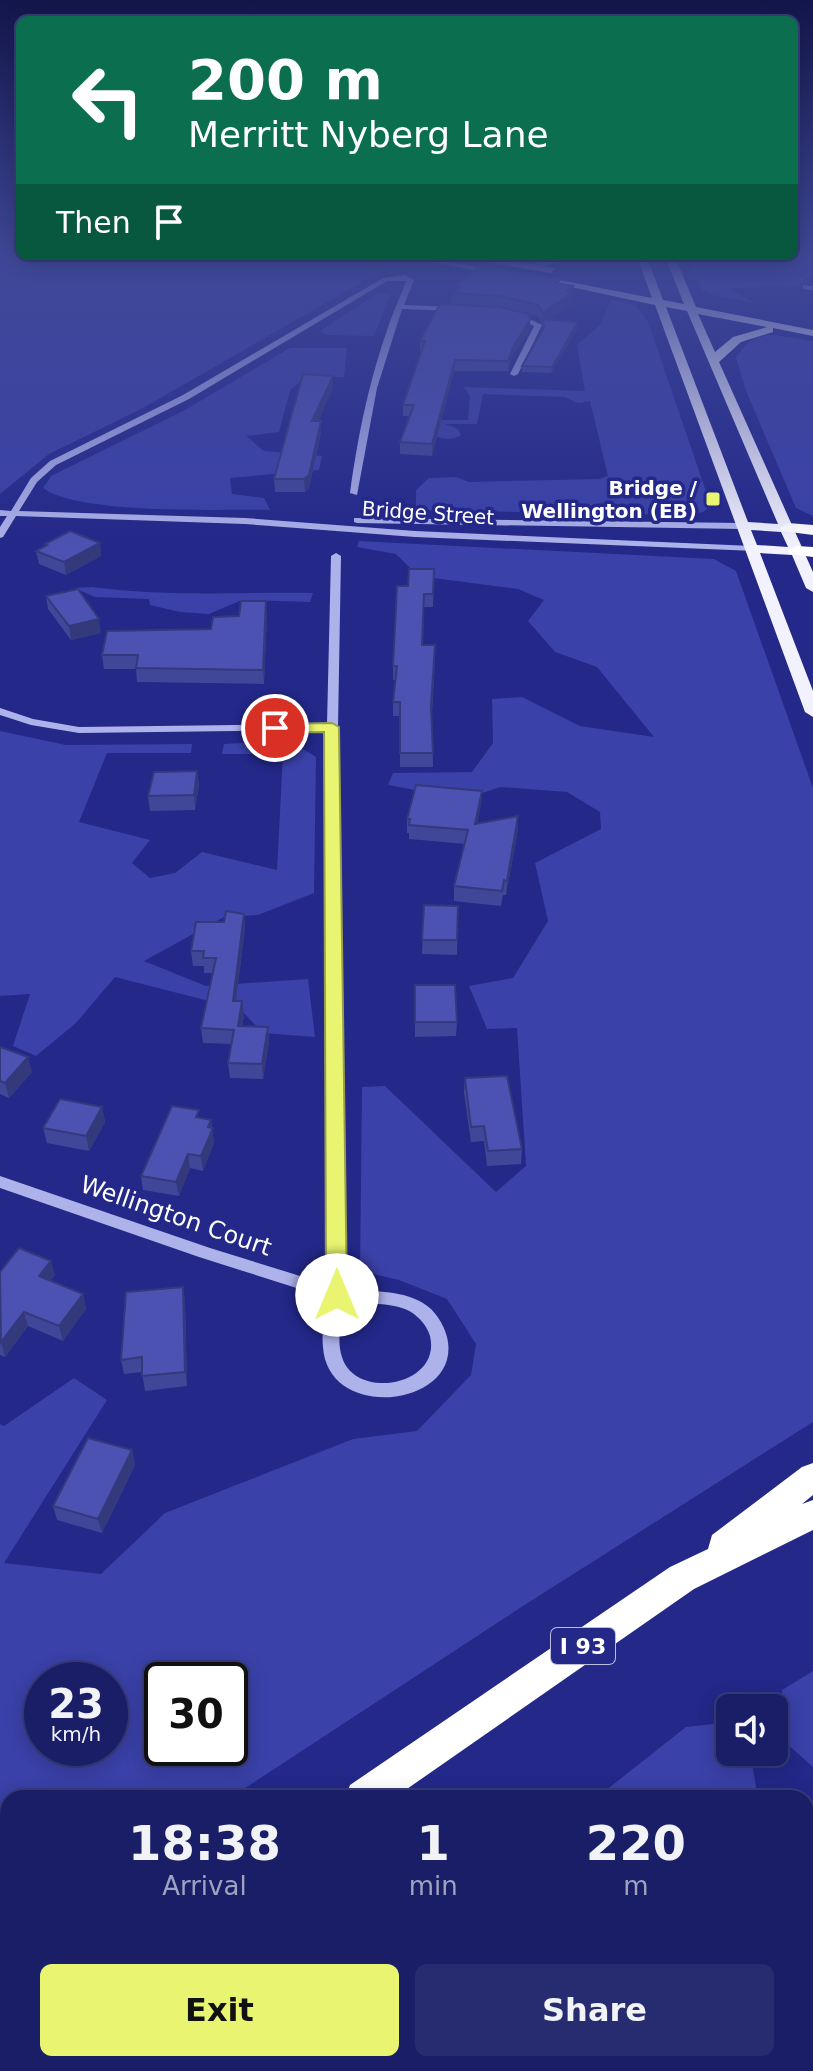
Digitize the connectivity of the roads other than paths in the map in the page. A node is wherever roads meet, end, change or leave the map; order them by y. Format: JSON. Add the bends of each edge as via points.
{"nodes":[{"id":1,"x":260,"y":354,"type":"edge"},
{"id":2,"x":382,"y":354,"type":"edge"},
{"id":3,"x":524,"y":354,"type":"edge"},
{"id":4,"x":677,"y":354,"type":"edge"},
{"id":5,"x":710,"y":354,"type":"edge"},
{"id":6,"x":720,"y":354,"type":"edge"},
{"id":7,"x":713,"y":362,"type":"junction"},
{"id":8,"x":514,"y":374,"type":"dead end"},
{"id":9,"x":354,"y":493,"type":"dead end"},
{"id":10,"x":0,"y":513,"type":"edge"},
{"id":11,"x":13,"y":513,"type":"junction"},
{"id":12,"x":245,"y":521,"type":"junction"},
{"id":13,"x":742,"y":526,"type":"junction"},
{"id":14,"x":788,"y":528,"type":"junction"},
{"id":15,"x":813,"y":530,"type":"edge"},
{"id":16,"x":0,"y":535,"type":"edge"},
{"id":17,"x":752,"y":549,"type":"junction"},
{"id":18,"x":805,"y":552,"type":"edge"},
{"id":19,"x":336,"y":556,"type":"dead end"},
{"id":20,"x":813,"y":588,"type":"edge"},
{"id":21,"x":0,"y":711,"type":"edge"},
{"id":22,"x":813,"y":712,"type":"edge"},
{"id":23,"x":332,"y":727,"type":"junction"},
{"id":24,"x":0,"y":1182,"type":"edge"},
{"id":25,"x":337,"y":1295,"type":"junction"},
{"id":26,"x":813,"y":1477,"type":"edge"},
{"id":27,"x":813,"y":1514,"type":"edge"},
{"id":28,"x":682,"y":1578,"type":"junction"},
{"id":29,"x":375,"y":1790,"type":"edge"}],
"edges":[{"from":1,"to":11,"type":"street","via":[[186,397],[65,455],[34,480]]},
{"from":2,"to":9,"type":"street","via":[[364,421]]},
{"from":3,"to":8,"type":"street"},
{"from":4,"to":13,"type":"main road"},
{"from":5,"to":7,"type":"main road"},
{"from":6,"to":7,"type":"main road"},
{"from":7,"to":14,"type":"main road"},
{"from":10,"to":11,"type":"street","name":"Bridge Street"},
{"from":11,"to":12,"type":"street","name":"Bridge Street"},
{"from":11,"to":16,"type":"street"},
{"from":12,"to":13,"type":"street","name":"Bridge Street"},
{"from":12,"to":17,"type":"street","name":"Bridge Street"},
{"from":13,"to":14,"type":"main road","name":"Bridge Street"},
{"from":13,"to":17,"type":"main road"},
{"from":14,"to":15,"type":"highway"},
{"from":14,"to":18,"type":"main road"},
{"from":17,"to":18,"type":"main road","name":"Bridge Street"},
{"from":17,"to":22,"type":"main road"},
{"from":18,"to":20,"type":"main road"},
{"from":19,"to":23,"type":"street"},
{"from":21,"to":23,"type":"street","via":[[79,730]]},
{"from":23,"to":25,"type":"street"},
{"from":24,"to":25,"type":"street","name":"Wellington Court"},
{"from":25,"to":25,"type":"street","via":[[331,1351],[345,1377],[377,1391],[404,1389],[426,1377],[441,1348],[430,1319],[402,1302]]},
{"from":26,"to":28,"type":"highway"},
{"from":27,"to":28,"type":"highway","number":"I 93"},
{"from":28,"to":29,"type":"highway","number":"I 93"}]}
